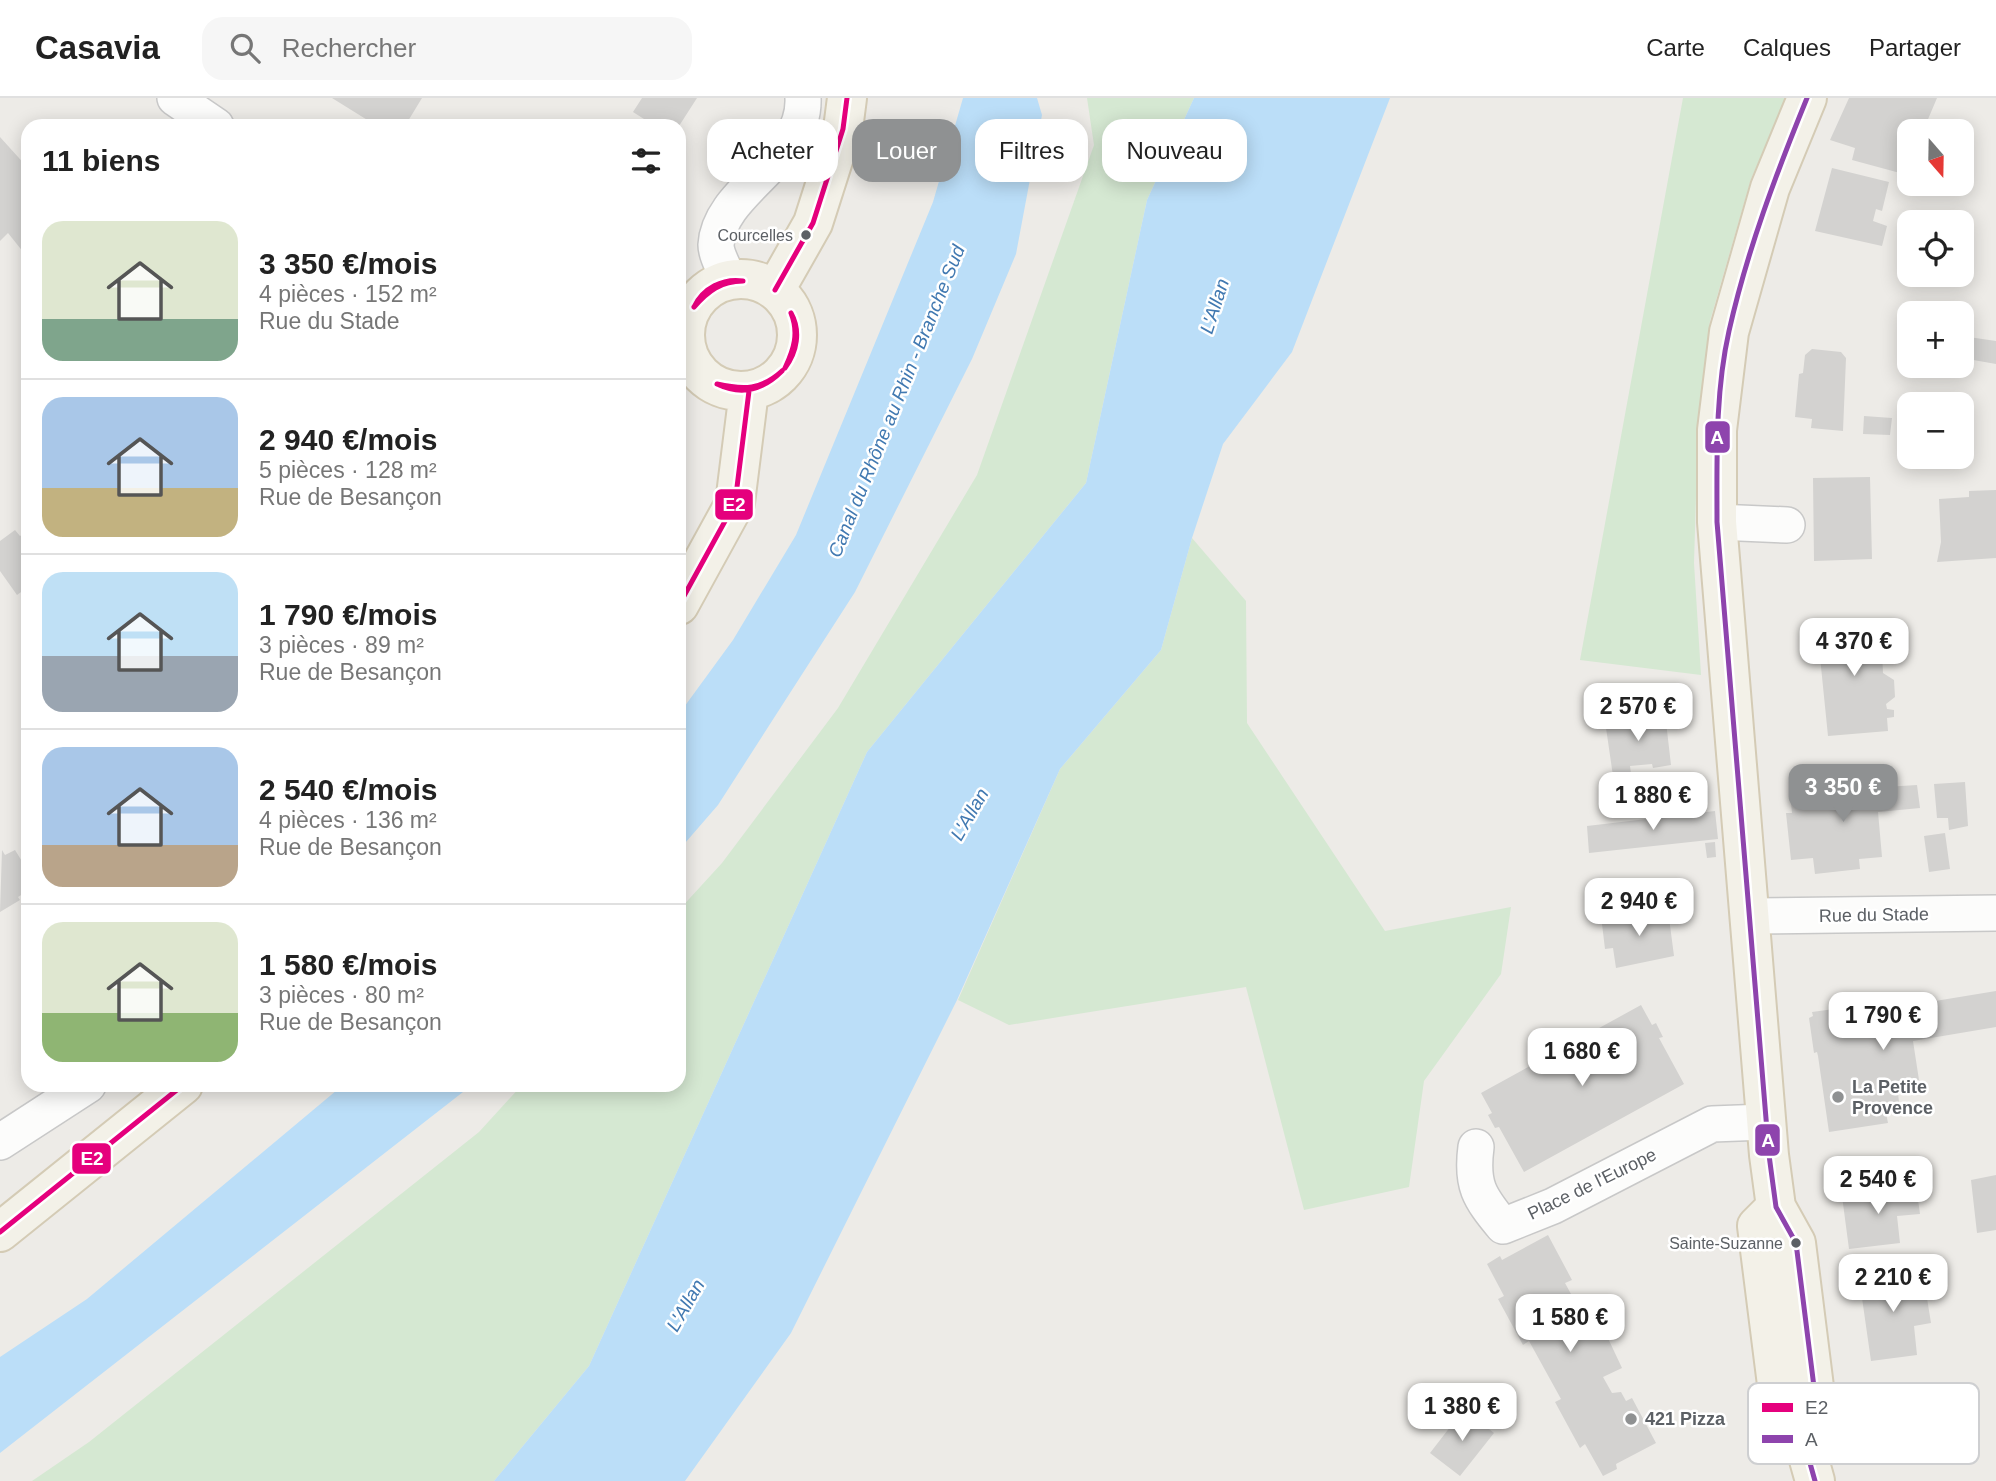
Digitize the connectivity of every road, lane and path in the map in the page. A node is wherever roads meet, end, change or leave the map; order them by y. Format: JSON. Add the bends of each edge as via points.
{"nodes":[{"id":1,"x":175,"y":98,"type":"edge"},
{"id":2,"x":803,"y":98,"type":"edge"},
{"id":3,"x":847,"y":98,"type":"edge"},
{"id":4,"x":1807,"y":98,"type":"edge"},
{"id":5,"x":206,"y":119,"type":"edge"},
{"id":6,"x":729,"y":280,"type":"junction"},
{"id":7,"x":775,"y":290,"type":"junction"},
{"id":8,"x":686,"y":320,"type":"edge"},
{"id":9,"x":686,"y":346,"type":"edge"},
{"id":10,"x":749,"y":391,"type":"junction"},
{"id":11,"x":1717,"y":522,"type":"junction"},
{"id":12,"x":1787,"y":525,"type":"dead end"},
{"id":13,"x":686,"y":593,"type":"edge"},
{"id":14,"x":1996,"y":913,"type":"edge"},
{"id":15,"x":1752,"y":916,"type":"junction"},
{"id":16,"x":77,"y":1092,"type":"edge"},
{"id":17,"x":174,"y":1092,"type":"edge"},
{"id":18,"x":1765,"y":1122,"type":"junction"},
{"id":19,"x":0,"y":1142,"type":"edge"},
{"id":20,"x":1476,"y":1147,"type":"dead end"},
{"id":21,"x":0,"y":1232,"type":"edge"},
{"id":22,"x":1777,"y":1383,"type":"edge"}],
"edges":[{"from":1,"to":5,"type":"street"},
{"from":2,"to":6,"type":"street","via":[[803,110],[787,147],[729,212],[718,234],[716,248]]},
{"from":3,"to":7,"type":"main road","via":[[843,129],[813,223]]},
{"from":4,"to":11,"type":"main road","via":[[1770,188],[1729,332],[1717,430]]},
{"from":6,"to":7,"type":"main road","via":[[753,280]]},
{"from":6,"to":8,"type":"main road","via":[[699,297]]},
{"from":7,"to":10,"type":"main road","via":[[796,321],[797,340],[782,373]]},
{"from":9,"to":10,"type":"main road","via":[[695,368],[710,382],[728,390]]},
{"from":10,"to":13,"type":"main road","via":[[734,503]]},
{"from":11,"to":12,"type":"street"},
{"from":11,"to":15,"type":"main road"},
{"from":14,"to":15,"type":"street","name":"Rue du Stade"},
{"from":15,"to":18,"type":"main road"},
{"from":16,"to":19,"type":"street"},
{"from":17,"to":21,"type":"main road"},
{"from":18,"to":20,"type":"street","name":"Place de l'Europe","via":[[1712,1124],[1553,1206],[1503,1226],[1481,1199],[1472,1174]]},
{"from":18,"to":22,"type":"main road","via":[[1776,1207],[1757,1226]]}]}
